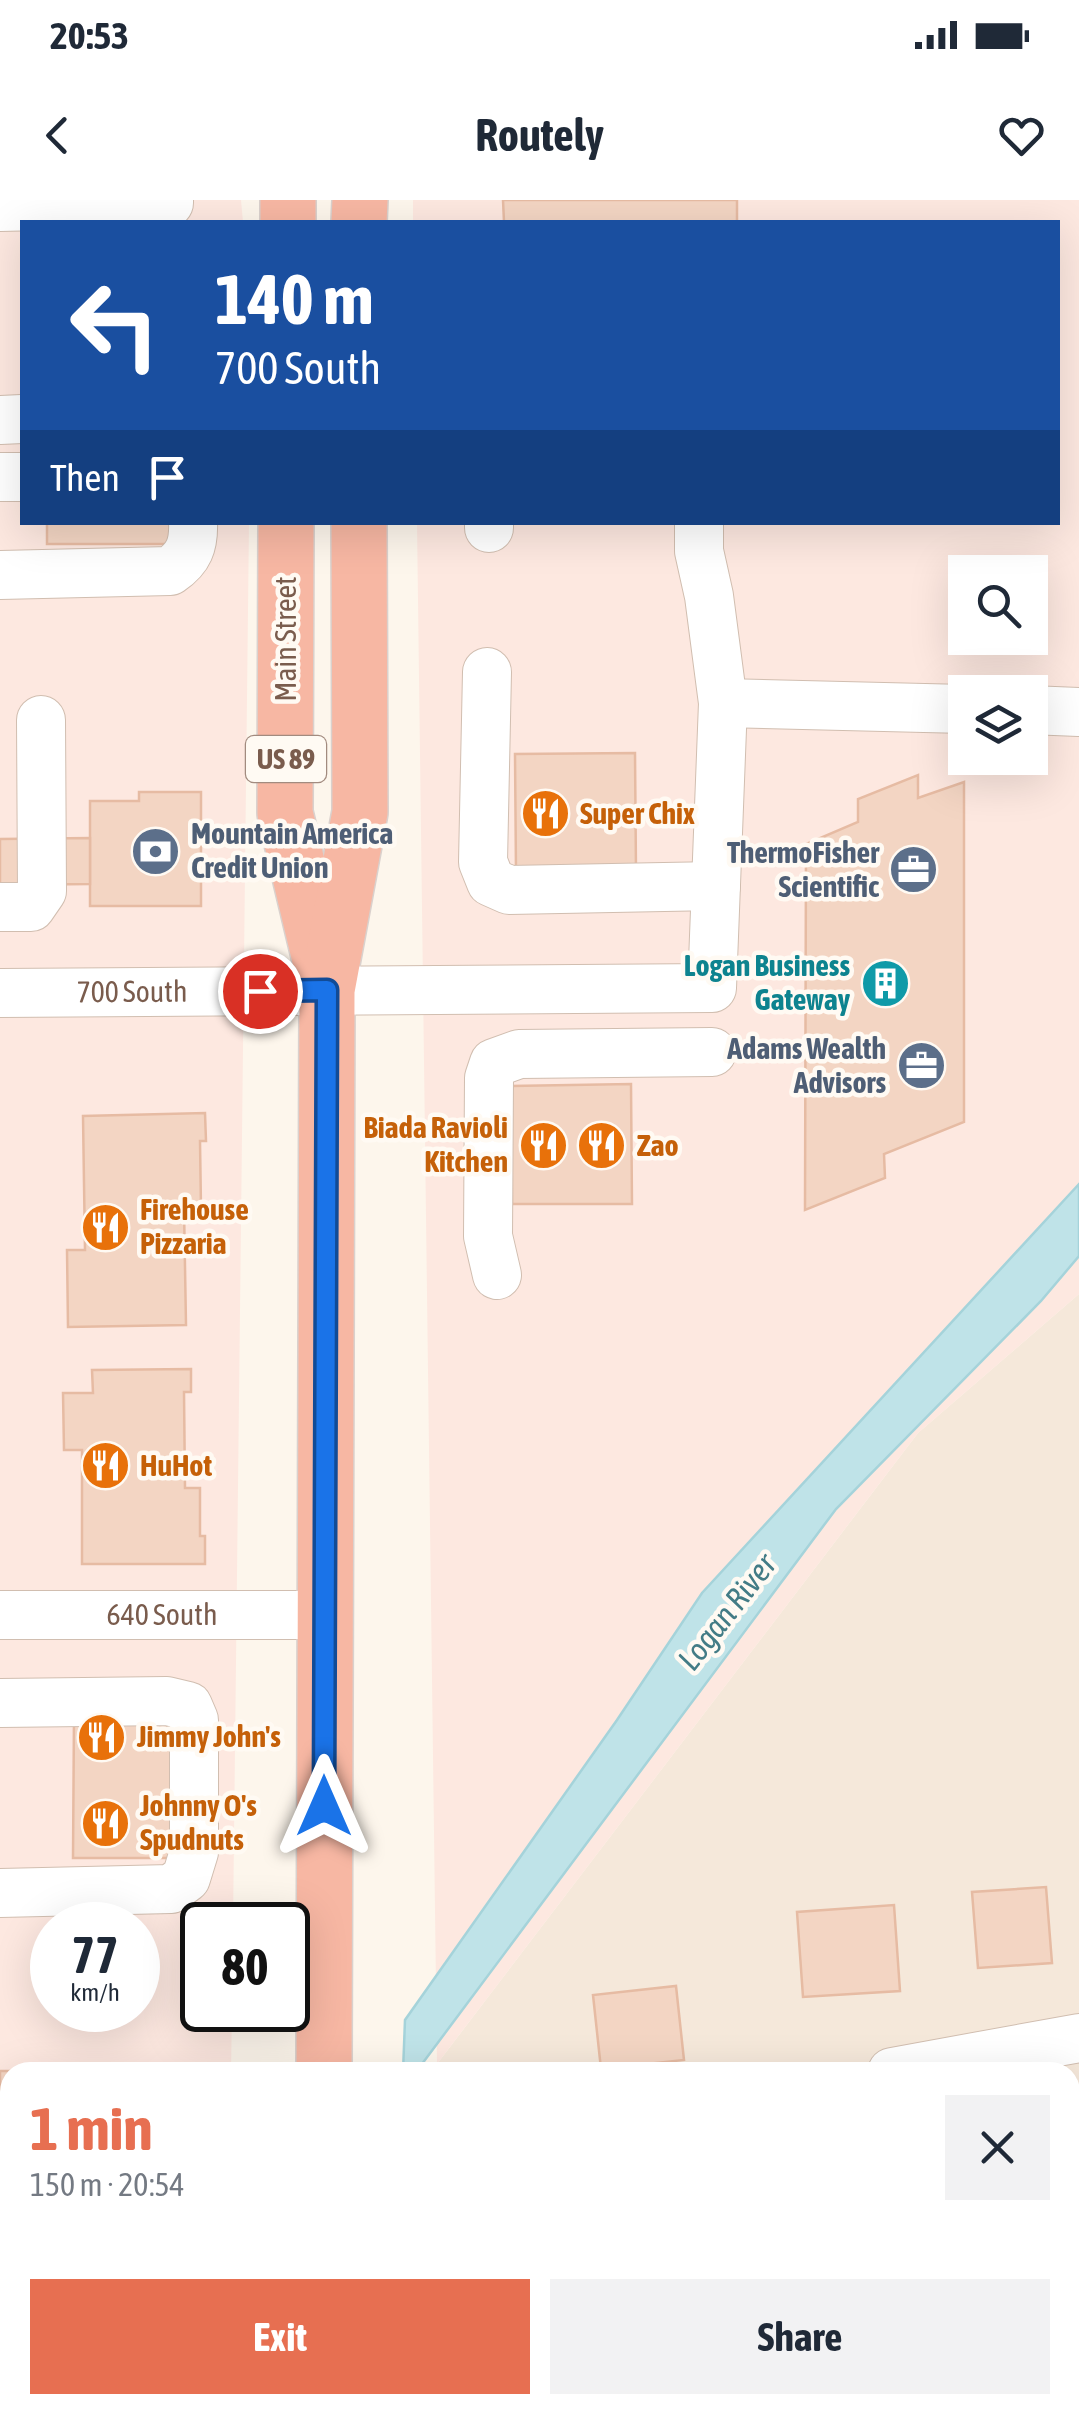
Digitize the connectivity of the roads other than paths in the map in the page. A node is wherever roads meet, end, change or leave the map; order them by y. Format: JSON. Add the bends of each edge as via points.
{"nodes":[{"id":1,"x":169,"y":200,"type":"edge"},
{"id":2,"x":0,"y":207,"type":"edge"},
{"id":3,"x":193,"y":525,"type":"edge"},
{"id":4,"x":286,"y":525,"type":"edge"},
{"id":5,"x":359,"y":525,"type":"edge"},
{"id":6,"x":699,"y":525,"type":"edge"},
{"id":7,"x":0,"y":575,"type":"edge"},
{"id":8,"x":486,"y":672,"type":"dead end"},
{"id":9,"x":723,"y":704,"type":"junction"},
{"id":10,"x":948,"y":709,"type":"edge"},
{"id":11,"x":1048,"y":711,"type":"edge"},
{"id":12,"x":1079,"y":712,"type":"edge"},
{"id":13,"x":41,"y":720,"type":"dead end"},
{"id":14,"x":716,"y":886,"type":"junction"},
{"id":15,"x":0,"y":907,"type":"edge"},
{"id":16,"x":327,"y":990,"type":"junction"},
{"id":17,"x":0,"y":993,"type":"edge"},
{"id":18,"x":712,"y":1052,"type":"dead end"},
{"id":19,"x":497,"y":1276,"type":"dead end"},
{"id":20,"x":324,"y":1614,"type":"junction"},
{"id":21,"x":0,"y":1615,"type":"edge"},
{"id":22,"x":0,"y":1704,"type":"edge"},
{"id":23,"x":0,"y":1893,"type":"edge"},
{"id":24,"x":1079,"y":2038,"type":"edge"},
{"id":25,"x":324,"y":2062,"type":"edge"},
{"id":26,"x":947,"y":2062,"type":"edge"}],
"edges":[{"from":1,"to":2,"type":"street"},
{"from":3,"to":7,"type":"street","via":[[185,562],[170,571]]},
{"from":4,"to":16,"type":"highway","name":"Main Street","number":"US 89","via":[[285,813]]},
{"from":5,"to":16,"type":"highway","name":"Main Street","number":"US 89","via":[[360,812]]},
{"from":6,"to":9,"type":"street"},
{"from":8,"to":14,"type":"street","via":[[483,862],[491,882],[508,890]]},
{"from":9,"to":10,"type":"street"},
{"from":9,"to":14,"type":"street"},
{"from":11,"to":12,"type":"street"},
{"from":13,"to":15,"type":"street","via":[[42,891],[31,907]]},
{"from":14,"to":16,"type":"street","name":"700 South","via":[[712,988]]},
{"from":16,"to":17,"type":"street","name":"700 South"},
{"from":16,"to":20,"type":"highway","name":"Main Street","number":"US 89"},
{"from":18,"to":19,"type":"street","via":[[519,1054],[494,1063],[488,1236]]},
{"from":20,"to":21,"type":"street","name":"640 South"},
{"from":20,"to":25,"type":"highway","name":"Main Street","number":"US 89"},
{"from":22,"to":23,"type":"street","via":[[167,1700],[188,1706],[194,1720],[194,1852],[186,1878],[170,1888]]},
{"from":24,"to":26,"type":"street"}]}
